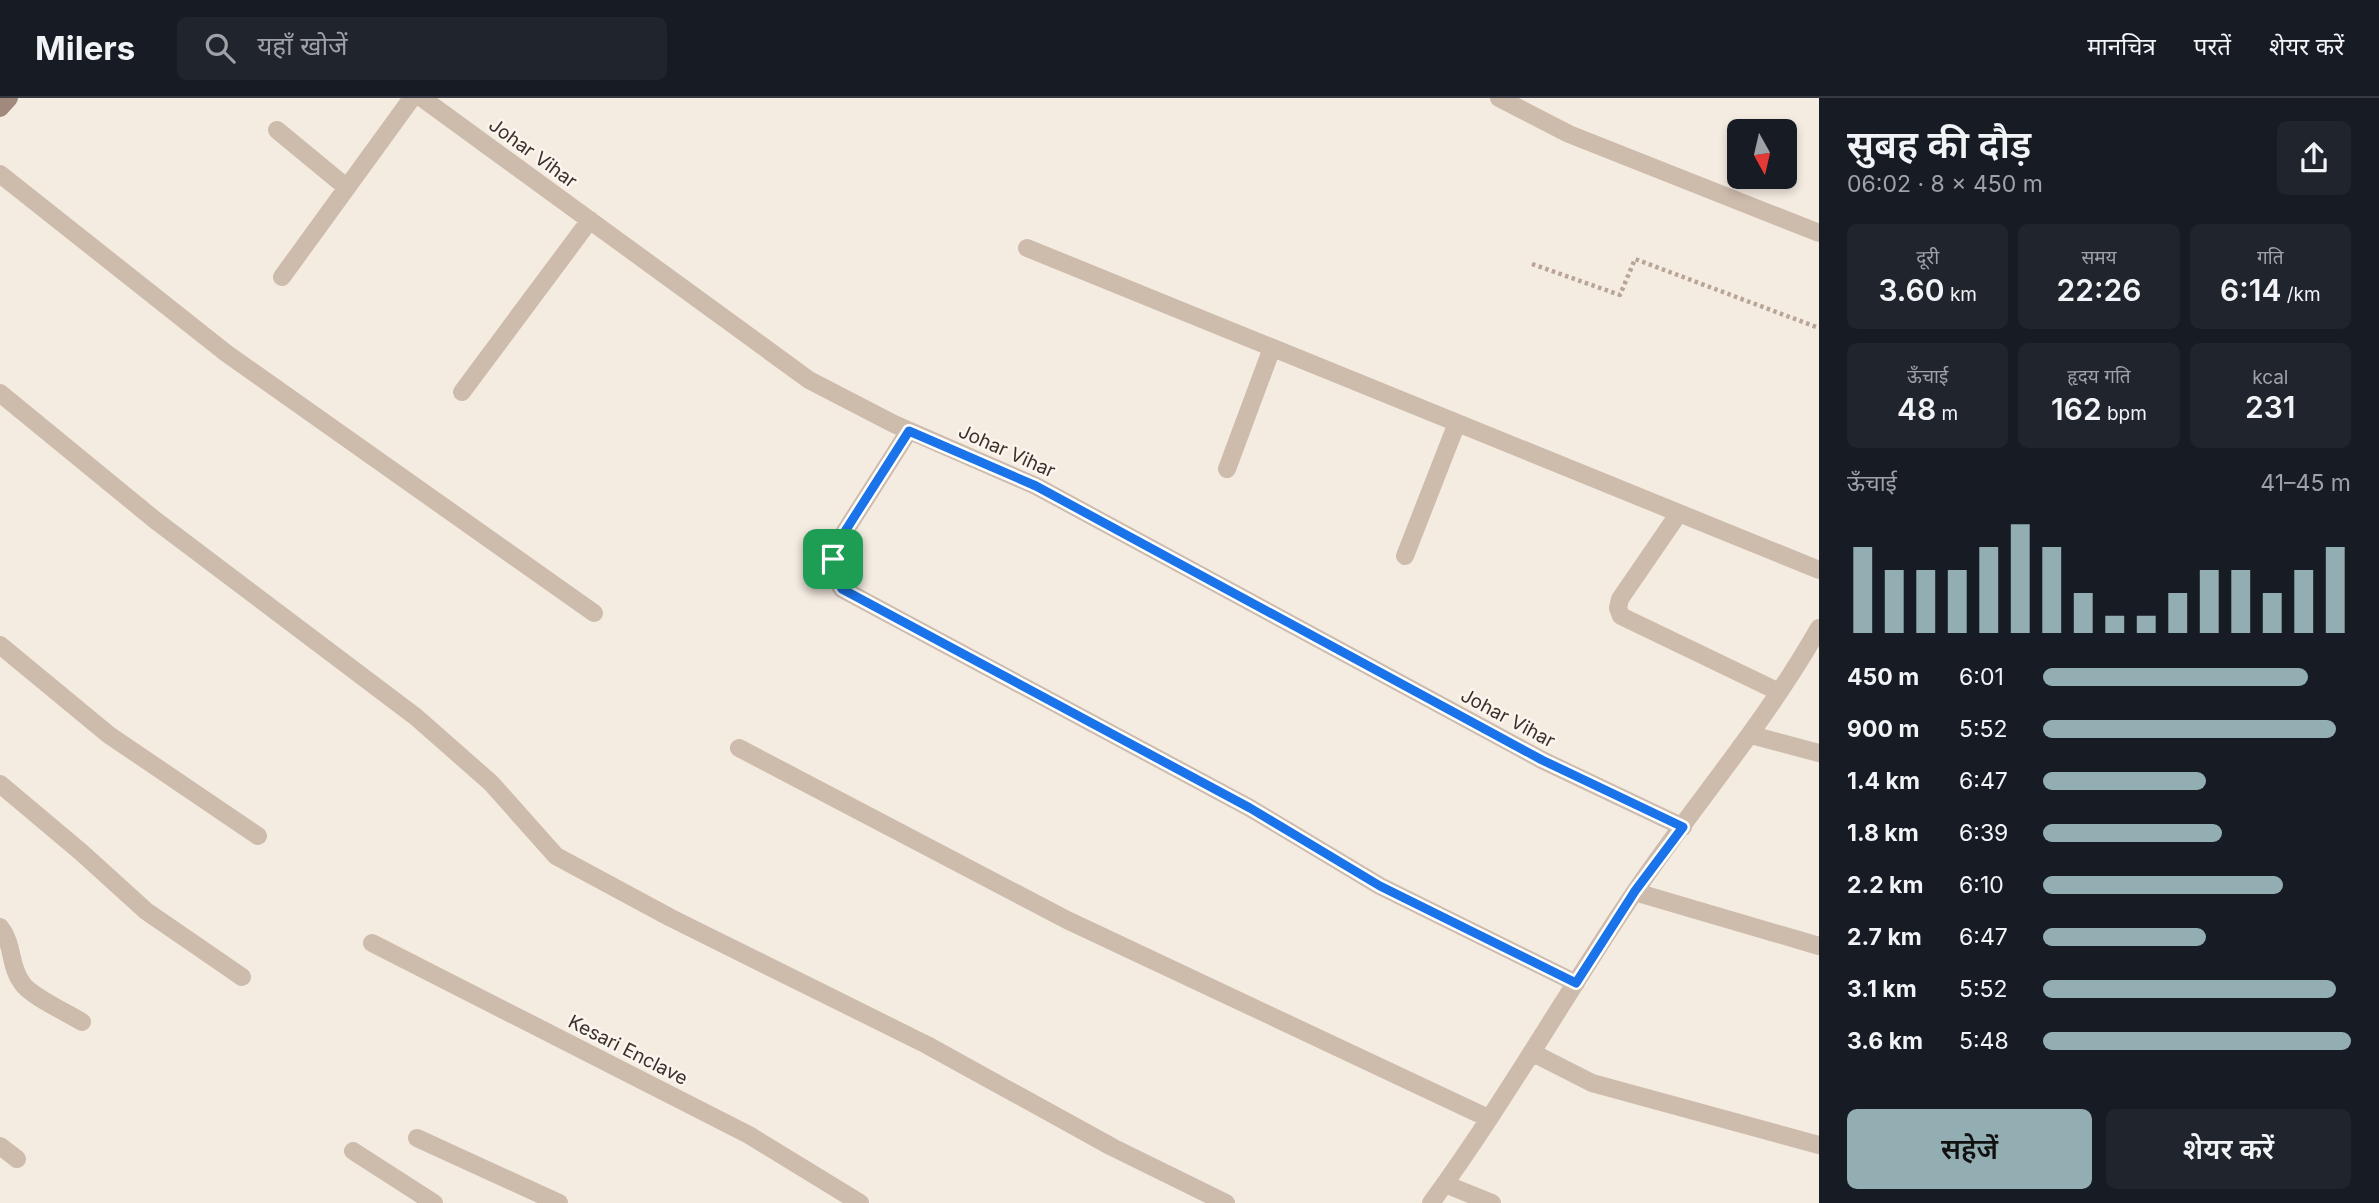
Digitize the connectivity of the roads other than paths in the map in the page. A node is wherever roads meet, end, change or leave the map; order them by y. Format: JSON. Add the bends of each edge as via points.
{"nodes":[{"id":1,"x":9,"y":98,"type":"edge"},
{"id":2,"x":412,"y":98,"type":"edge"},
{"id":3,"x":422,"y":98,"type":"edge"},
{"id":4,"x":1499,"y":98,"type":"edge"},
{"id":5,"x":0,"y":108,"type":"edge"},
{"id":6,"x":277,"y":130,"type":"dead end"},
{"id":7,"x":0,"y":174,"type":"edge"},
{"id":8,"x":346,"y":187,"type":"junction"},
{"id":9,"x":590,"y":220,"type":"junction"},
{"id":10,"x":1819,"y":233,"type":"edge"},
{"id":11,"x":1027,"y":248,"type":"dead end"},
{"id":12,"x":282,"y":277,"type":"dead end"},
{"id":13,"x":1272,"y":348,"type":"junction"},
{"id":14,"x":462,"y":392,"type":"dead end"},
{"id":15,"x":0,"y":393,"type":"edge"},
{"id":16,"x":1457,"y":423,"type":"junction"},
{"id":17,"x":909,"y":431,"type":"junction"},
{"id":18,"x":1227,"y":469,"type":"dead end"},
{"id":19,"x":1679,"y":513,"type":"junction"},
{"id":20,"x":1405,"y":556,"type":"dead end"},
{"id":21,"x":1819,"y":570,"type":"edge"},
{"id":22,"x":594,"y":613,"type":"dead end"},
{"id":23,"x":1819,"y":628,"type":"edge"},
{"id":24,"x":0,"y":645,"type":"edge"},
{"id":25,"x":1779,"y":692,"type":"junction"},
{"id":26,"x":1751,"y":735,"type":"junction"},
{"id":27,"x":739,"y":748,"type":"dead end"},
{"id":28,"x":1819,"y":753,"type":"edge"},
{"id":29,"x":0,"y":785,"type":"edge"},
{"id":30,"x":1683,"y":827,"type":"junction"},
{"id":31,"x":258,"y":836,"type":"dead end"},
{"id":32,"x":1635,"y":891,"type":"junction"},
{"id":33,"x":0,"y":928,"type":"edge"},
{"id":34,"x":372,"y":943,"type":"dead end"},
{"id":35,"x":1819,"y":946,"type":"edge"},
{"id":36,"x":243,"y":977,"type":"dead end"},
{"id":37,"x":1576,"y":983,"type":"junction"},
{"id":38,"x":82,"y":1022,"type":"dead end"},
{"id":39,"x":1533,"y":1053,"type":"junction"},
{"id":40,"x":1488,"y":1118,"type":"junction"},
{"id":41,"x":417,"y":1138,"type":"dead end"},
{"id":42,"x":1819,"y":1145,"type":"edge"},
{"id":43,"x":0,"y":1146,"type":"edge"},
{"id":44,"x":353,"y":1151,"type":"dead end"},
{"id":45,"x":17,"y":1159,"type":"dead end"},
{"id":46,"x":1445,"y":1184,"type":"junction"},
{"id":47,"x":434,"y":1203,"type":"edge"},
{"id":48,"x":559,"y":1203,"type":"edge"},
{"id":49,"x":860,"y":1203,"type":"edge"},
{"id":50,"x":1226,"y":1203,"type":"edge"},
{"id":51,"x":1431,"y":1203,"type":"edge"},
{"id":52,"x":1492,"y":1203,"type":"edge"}],
"edges":[{"from":1,"to":5,"type":"main road"},
{"from":2,"to":8,"type":"street"},
{"from":3,"to":9,"type":"street","name":"Johar Vihar"},
{"from":4,"to":10,"type":"street","via":[[1569,134]]},
{"from":6,"to":8,"type":"street"},
{"from":7,"to":22,"type":"street","via":[[226,352]]},
{"from":8,"to":12,"type":"street"},
{"from":9,"to":14,"type":"street"},
{"from":9,"to":17,"type":"street","name":"Johar Vihar","via":[[809,380]]},
{"from":11,"to":13,"type":"street"},
{"from":13,"to":16,"type":"street"},
{"from":13,"to":18,"type":"street"},
{"from":15,"to":50,"type":"street","via":[[155,520],[416,717],[491,783],[556,856]]},
{"from":16,"to":19,"type":"street"},
{"from":16,"to":20,"type":"street"},
{"from":17,"to":30,"type":"street","name":"Johar Vihar","via":[[1036,486],[1530,753]]},
{"from":17,"to":37,"type":"street","via":[[835,547],[835,577],[842,589],[1250,808],[1380,886]]},
{"from":19,"to":21,"type":"street"},
{"from":19,"to":25,"type":"street","via":[[1620,599],[1620,616]]},
{"from":23,"to":25,"type":"street"},
{"from":24,"to":31,"type":"street","via":[[109,734]]},
{"from":25,"to":26,"type":"street"},
{"from":26,"to":28,"type":"street"},
{"from":26,"to":30,"type":"street"},
{"from":27,"to":40,"type":"street","via":[[1067,920]]},
{"from":29,"to":36,"type":"street","via":[[146,911]]},
{"from":30,"to":32,"type":"street"},
{"from":32,"to":35,"type":"street"},
{"from":32,"to":37,"type":"street"},
{"from":33,"to":38,"type":"street","via":[[9,937],[13,966],[23,985]]},
{"from":34,"to":49,"type":"street","name":"Kesari Enclave","via":[[749,1135]]},
{"from":37,"to":39,"type":"street"},
{"from":39,"to":40,"type":"street"},
{"from":39,"to":42,"type":"street","via":[[1592,1083]]},
{"from":40,"to":46,"type":"street"},
{"from":41,"to":48,"type":"street"},
{"from":43,"to":45,"type":"street"},
{"from":44,"to":47,"type":"street"},
{"from":46,"to":51,"type":"street"},
{"from":46,"to":52,"type":"street"}]}
